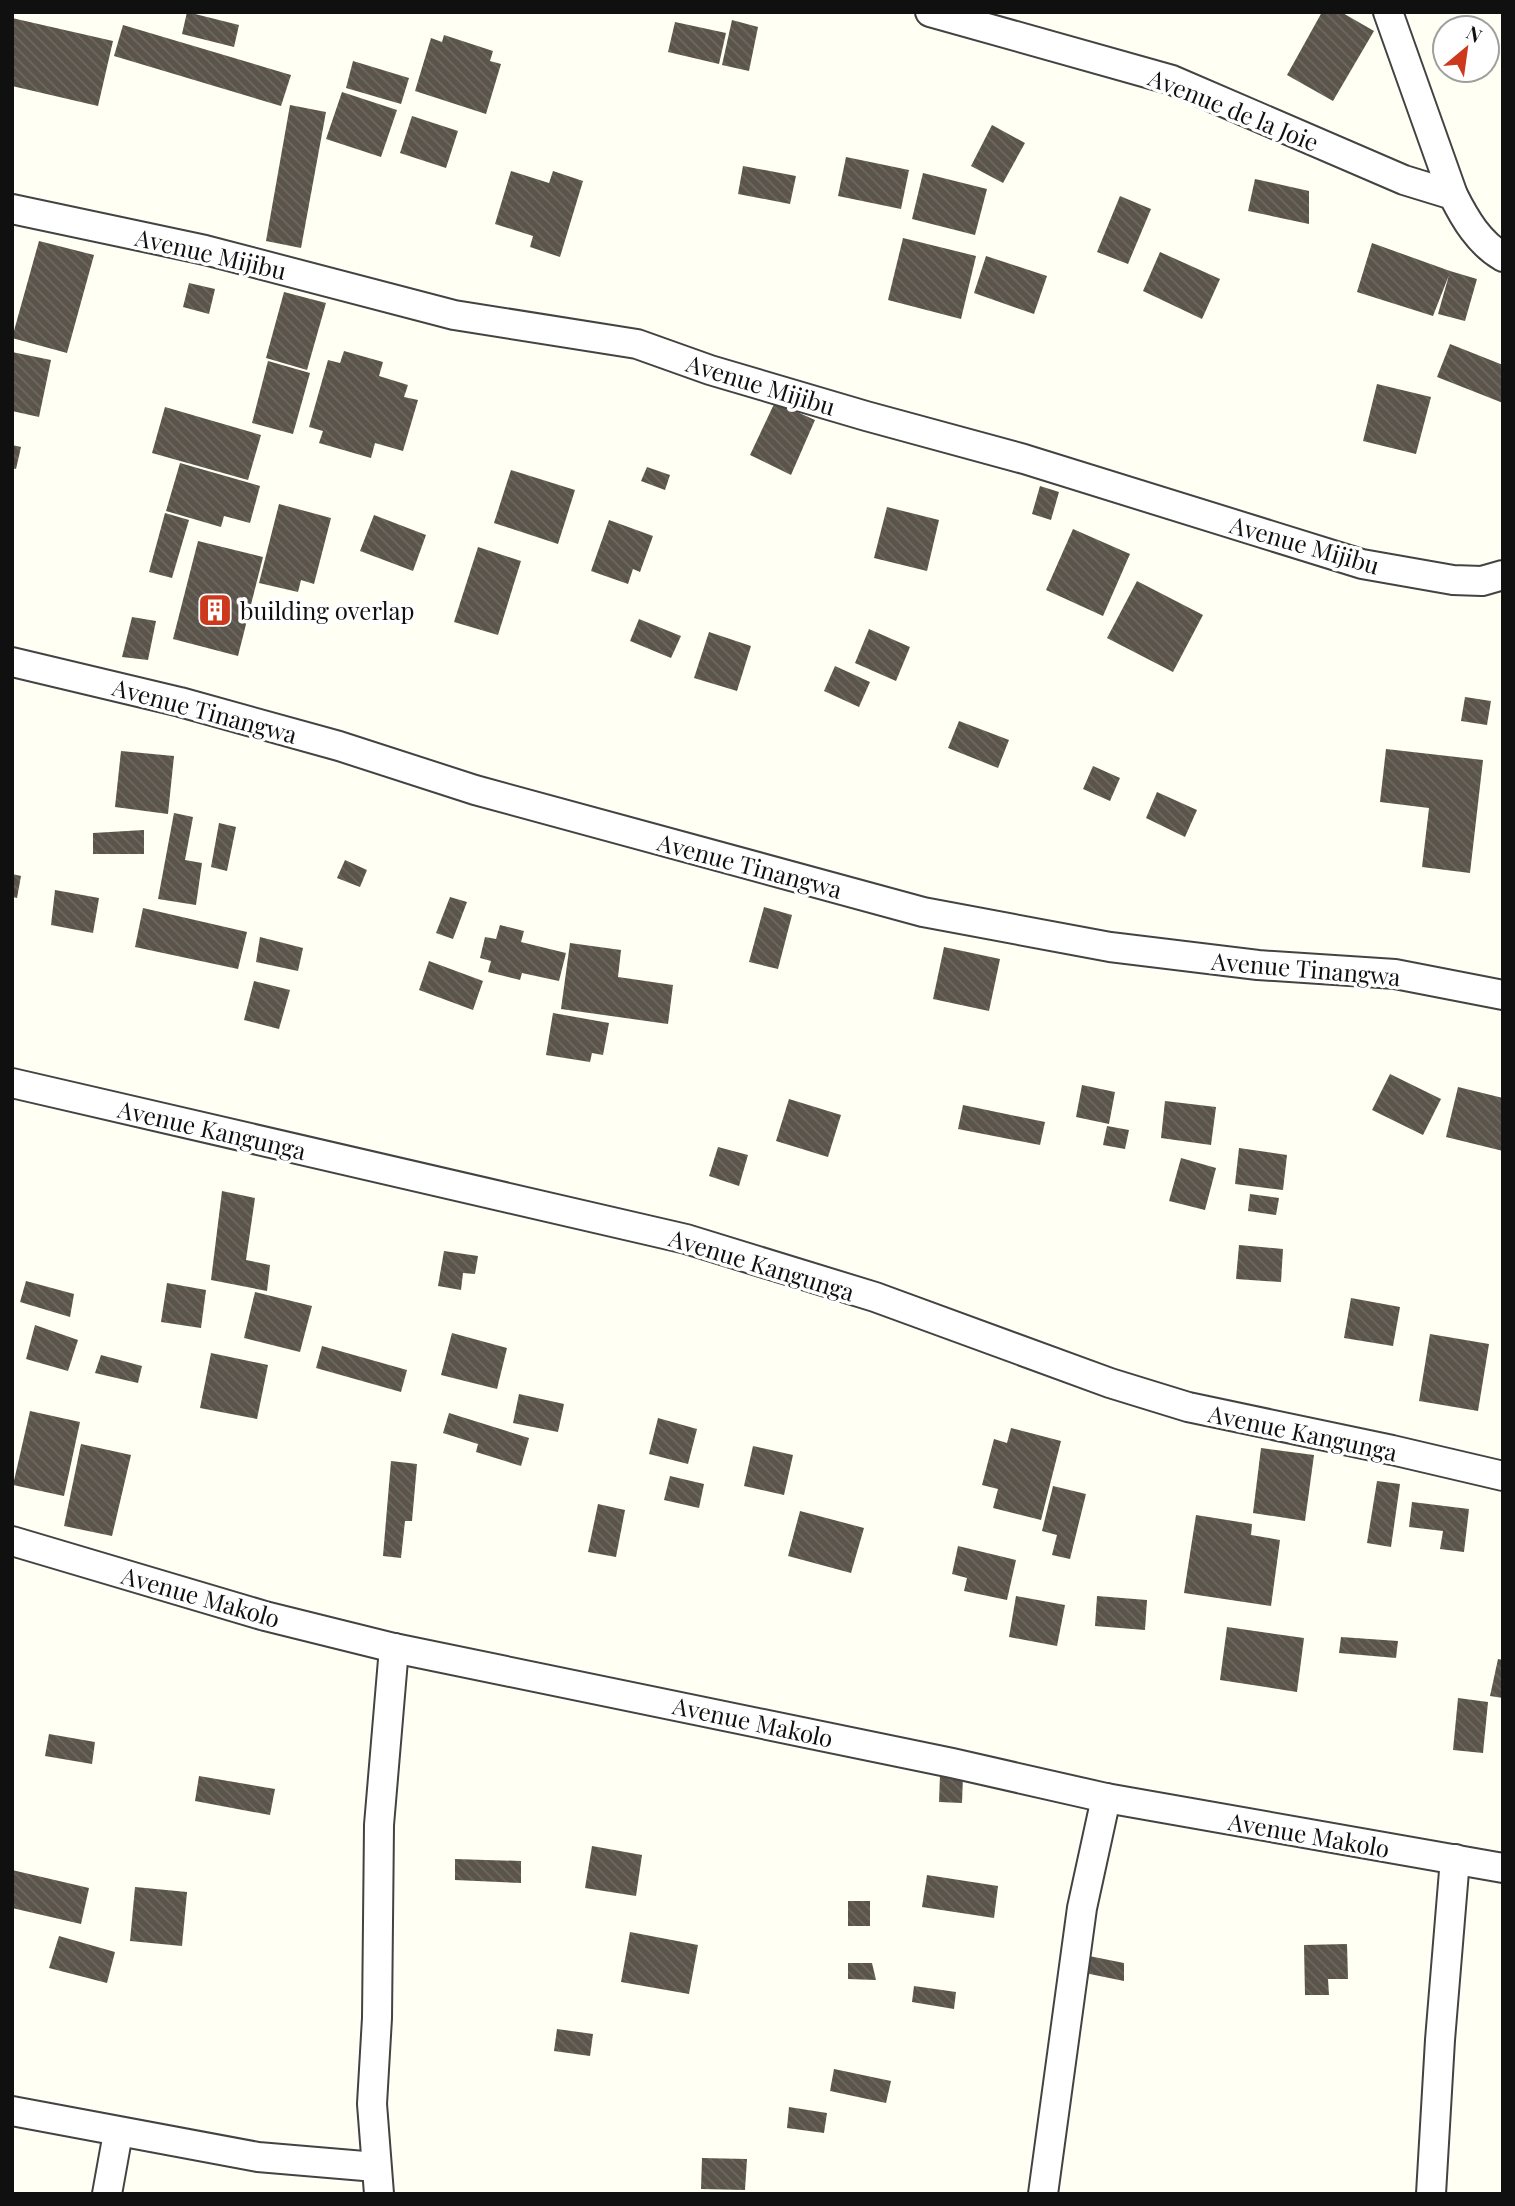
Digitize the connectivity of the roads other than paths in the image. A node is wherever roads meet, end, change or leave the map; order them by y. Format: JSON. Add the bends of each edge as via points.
{"nodes":[{"id":1,"x":930,"y":12,"type":"edge"},
{"id":2,"x":1388,"y":12,"type":"edge"},
{"id":3,"x":1453,"y":195,"type":"junction"},
{"id":4,"x":12,"y":209,"type":"edge"},
{"id":5,"x":1503,"y":257,"type":"edge"},
{"id":6,"x":1503,"y":575,"type":"edge"},
{"id":7,"x":12,"y":662,"type":"edge"},
{"id":8,"x":1503,"y":995,"type":"edge"},
{"id":9,"x":12,"y":1083,"type":"edge"},
{"id":10,"x":1503,"y":1476,"type":"edge"},
{"id":11,"x":12,"y":1541,"type":"edge"},
{"id":12,"x":394,"y":1648,"type":"junction"},
{"id":13,"x":1106,"y":1798,"type":"junction"},
{"id":14,"x":1455,"y":1859,"type":"junction"},
{"id":15,"x":1503,"y":1868,"type":"edge"},
{"id":16,"x":12,"y":2111,"type":"edge"},
{"id":17,"x":118,"y":2133,"type":"junction"},
{"id":18,"x":378,"y":2181,"type":"edge"},
{"id":19,"x":107,"y":2194,"type":"edge"},
{"id":20,"x":1043,"y":2194,"type":"edge"},
{"id":21,"x":1431,"y":2194,"type":"edge"}],
"edges":[{"from":1,"to":3,"type":"street","name":"Avenue de la Joie","via":[[1172,80],[1404,180]]},
{"from":2,"to":3,"type":"street"},
{"from":3,"to":5,"type":"street","via":[[1467,223]]},
{"from":4,"to":6,"type":"street","name":"Avenue Mijibu","via":[[205,250],[454,314],[637,344],[710,370],[1024,459],[1362,564],[1454,580],[1482,581]]},
{"from":7,"to":8,"type":"street","name":"Avenue Tinangwa","via":[[180,702],[475,790],[923,912],[1110,947],[1258,965],[1395,974]]},
{"from":9,"to":10,"type":"street","name":"Avenue Kangunga","via":[[686,1239],[874,1297],[1188,1408]]},
{"from":11,"to":12,"type":"street","name":"Avenue Makolo","via":[[265,1616]]},
{"from":12,"to":13,"type":"street","name":"Avenue Makolo"},
{"from":12,"to":18,"type":"street","via":[[379,1825],[372,2104]]},
{"from":13,"to":14,"type":"street","name":"Avenue Makolo"},
{"from":13,"to":20,"type":"street","via":[[1082,1908]]},
{"from":14,"to":15,"type":"street","name":"Avenue Makolo"},
{"from":14,"to":21,"type":"street"},
{"from":16,"to":17,"type":"street"},
{"from":17,"to":18,"type":"street"},
{"from":17,"to":19,"type":"street"}]}
